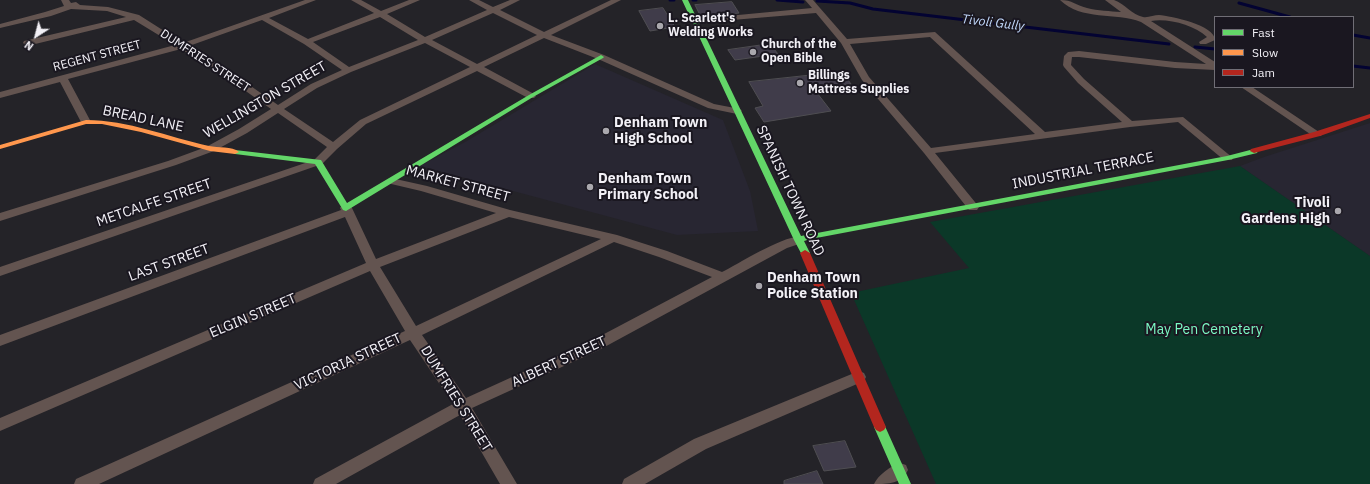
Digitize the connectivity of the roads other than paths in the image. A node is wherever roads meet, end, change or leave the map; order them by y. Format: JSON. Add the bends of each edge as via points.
{"nodes":[{"id":1,"x":92,"y":0,"type":"edge"},
{"id":2,"x":312,"y":0,"type":"edge"},
{"id":3,"x":355,"y":0,"type":"edge"},
{"id":4,"x":416,"y":0,"type":"edge"},
{"id":5,"x":473,"y":0,"type":"edge"},
{"id":6,"x":516,"y":0,"type":"edge"},
{"id":7,"x":617,"y":0,"type":"edge"},
{"id":8,"x":685,"y":0,"type":"edge"},
{"id":9,"x":809,"y":0,"type":"edge"},
{"id":10,"x":1064,"y":0,"type":"edge"},
{"id":11,"x":1111,"y":1,"type":"edge"},
{"id":12,"x":67,"y":3,"type":"edge"},
{"id":13,"x":493,"y":10,"type":"junction"},
{"id":14,"x":818,"y":10,"type":"junction"},
{"id":15,"x":382,"y":14,"type":"junction"},
{"id":16,"x":136,"y":16,"type":"junction"},
{"id":17,"x":1132,"y":16,"type":"junction"},
{"id":18,"x":264,"y":18,"type":"junction"},
{"id":19,"x":1144,"y":20,"type":"junction"},
{"id":20,"x":696,"y":21,"type":"junction"},
{"id":21,"x":0,"y":26,"type":"edge"},
{"id":22,"x":544,"y":35,"type":"junction"},
{"id":23,"x":425,"y":40,"type":"junction"},
{"id":24,"x":307,"y":42,"type":"junction"},
{"id":25,"x":844,"y":42,"type":"junction"},
{"id":26,"x":1203,"y":42,"type":"dead end"},
{"id":27,"x":27,"y":43,"type":"dead end"},
{"id":28,"x":182,"y":46,"type":"junction"},
{"id":29,"x":601,"y":57,"type":"junction"},
{"id":30,"x":1214,"y":65,"type":"edge"},
{"id":31,"x":1214,"y":66,"type":"edge"},
{"id":32,"x":478,"y":67,"type":"junction"},
{"id":33,"x":348,"y":70,"type":"junction"},
{"id":34,"x":63,"y":78,"type":"junction"},
{"id":35,"x":1248,"y":88,"type":"edge"},
{"id":36,"x":0,"y":95,"type":"edge"},
{"id":37,"x":530,"y":96,"type":"junction"},
{"id":38,"x":277,"y":108,"type":"junction"},
{"id":39,"x":737,"y":111,"type":"junction"},
{"id":40,"x":1370,"y":116,"type":"edge"},
{"id":41,"x":86,"y":122,"type":"junction"},
{"id":42,"x":1130,"y":124,"type":"junction"},
{"id":43,"x":1317,"y":134,"type":"junction"},
{"id":44,"x":1042,"y":135,"type":"junction"},
{"id":45,"x":0,"y":147,"type":"edge"},
{"id":46,"x":333,"y":147,"type":"junction"},
{"id":47,"x":210,"y":149,"type":"junction"},
{"id":48,"x":928,"y":151,"type":"junction"},
{"id":49,"x":1228,"y":158,"type":"junction"},
{"id":50,"x":318,"y":162,"type":"junction"},
{"id":51,"x":391,"y":181,"type":"junction"},
{"id":52,"x":973,"y":207,"type":"junction"},
{"id":53,"x":347,"y":210,"type":"junction"},
{"id":54,"x":508,"y":213,"type":"junction"},
{"id":55,"x":0,"y":216,"type":"edge"},
{"id":56,"x":613,"y":238,"type":"junction"},
{"id":57,"x":798,"y":240,"type":"junction"},
{"id":58,"x":373,"y":265,"type":"junction"},
{"id":59,"x":0,"y":272,"type":"edge"},
{"id":60,"x":721,"y":277,"type":"junction"},
{"id":61,"x":413,"y":333,"type":"junction"},
{"id":62,"x":0,"y":341,"type":"edge"},
{"id":63,"x":859,"y":378,"type":"junction"},
{"id":64,"x":463,"y":406,"type":"junction"},
{"id":65,"x":0,"y":425,"type":"edge"},
{"id":66,"x":903,"y":477,"type":"edge"},
{"id":67,"x":82,"y":484,"type":"edge"},
{"id":68,"x":320,"y":484,"type":"edge"},
{"id":69,"x":509,"y":484,"type":"edge"},
{"id":70,"x":630,"y":484,"type":"edge"},
{"id":71,"x":882,"y":484,"type":"edge"}],
"edges":[{"from":1,"to":12,"type":"street"},
{"from":2,"to":18,"type":"street","name":"REGENT STREET"},
{"from":3,"to":15,"type":"street"},
{"from":4,"to":15,"type":"street"},
{"from":5,"to":13,"type":"street"},
{"from":6,"to":13,"type":"street","name":"WELLINGTON STREET"},
{"from":7,"to":22,"type":"street"},
{"from":8,"to":20,"type":"street","name":"SPANISH TOWN ROAD"},
{"from":9,"to":14,"type":"street"},
{"from":10,"to":17,"type":"street","via":[[1079,9]]},
{"from":11,"to":17,"type":"street"},
{"from":12,"to":16,"type":"street","name":"DUMFRIES STREET"},
{"from":12,"to":21,"type":"street","via":[[48,14]]},
{"from":13,"to":22,"type":"street"},
{"from":13,"to":23,"type":"street","name":"WELLINGTON STREET"},
{"from":14,"to":20,"type":"street"},
{"from":14,"to":25,"type":"street"},
{"from":15,"to":23,"type":"street"},
{"from":15,"to":24,"type":"street"},
{"from":16,"to":27,"type":"street"},
{"from":16,"to":28,"type":"street","name":"DUMFRIES STREET"},
{"from":17,"to":19,"type":"street"},
{"from":18,"to":24,"type":"street"},
{"from":18,"to":28,"type":"street","name":"REGENT STREET"},
{"from":19,"to":26,"type":"street","via":[[1159,18],[1198,28],[1211,35],[1212,38]]},
{"from":19,"to":30,"type":"street"},
{"from":20,"to":39,"type":"street","name":"SPANISH TOWN ROAD"},
{"from":22,"to":29,"type":"street"},
{"from":22,"to":32,"type":"street"},
{"from":23,"to":32,"type":"street"},
{"from":23,"to":33,"type":"street","name":"WELLINGTON STREET"},
{"from":24,"to":33,"type":"street"},
{"from":25,"to":44,"type":"street","via":[[932,34]]},
{"from":25,"to":48,"type":"street","via":[[865,78]]},
{"from":28,"to":34,"type":"street","name":"REGENT STREET"},
{"from":28,"to":38,"type":"street","name":"DUMFRIES STREET"},
{"from":29,"to":37,"type":"street"},
{"from":29,"to":39,"type":"street","via":[[711,106]]},
{"from":31,"to":42,"type":"street","via":[[1175,65],[1079,54],[1068,56],[1068,64],[1081,81]]},
{"from":32,"to":37,"type":"street"},
{"from":32,"to":46,"type":"street","via":[[363,122]]},
{"from":33,"to":38,"type":"street","name":"WELLINGTON STREET"},
{"from":34,"to":36,"type":"street","name":"REGENT STREET"},
{"from":34,"to":41,"type":"street"},
{"from":35,"to":43,"type":"street"},
{"from":37,"to":51,"type":"street"},
{"from":38,"to":46,"type":"street","name":"DUMFRIES STREET"},
{"from":38,"to":47,"type":"street","name":"WELLINGTON STREET"},
{"from":39,"to":57,"type":"street","name":"SPANISH TOWN ROAD"},
{"from":40,"to":43,"type":"street","name":"INDUSTRIAL TERRACE"},
{"from":41,"to":45,"type":"street","name":"BREAD LANE"},
{"from":41,"to":47,"type":"street","name":"BREAD LANE","via":[[102,122],[136,129]]},
{"from":42,"to":44,"type":"street"},
{"from":42,"to":49,"type":"street","via":[[1180,118]]},
{"from":43,"to":49,"type":"street","name":"INDUSTRIAL TERRACE"},
{"from":44,"to":48,"type":"street"},
{"from":46,"to":50,"type":"street"},
{"from":47,"to":50,"type":"street"},
{"from":47,"to":55,"type":"street","name":"WELLINGTON STREET"},
{"from":48,"to":52,"type":"street"},
{"from":49,"to":52,"type":"street","name":"INDUSTRIAL TERRACE"},
{"from":50,"to":53,"type":"street"},
{"from":50,"to":59,"type":"street","name":"METCALFE STREET"},
{"from":51,"to":53,"type":"street","name":"MARKET STREET"},
{"from":51,"to":54,"type":"street","name":"MARKET STREET"},
{"from":52,"to":57,"type":"street","name":"INDUSTRIAL TERRACE"},
{"from":53,"to":58,"type":"street","name":"DUMFRIES STREET"},
{"from":53,"to":62,"type":"street","name":"LAST STREET"},
{"from":54,"to":56,"type":"street","name":"MARKET STREET"},
{"from":54,"to":58,"type":"street","name":"ELGIN STREET"},
{"from":56,"to":60,"type":"street","name":"MARKET STREET"},
{"from":56,"to":61,"type":"street","name":"VICTORIA STREET"},
{"from":57,"to":60,"type":"street","name":"ALBERT STREET"},
{"from":57,"to":63,"type":"street","name":"SPANISH TOWN ROAD"},
{"from":58,"to":61,"type":"street","name":"DUMFRIES STREET"},
{"from":58,"to":65,"type":"street","name":"ELGIN STREET"},
{"from":60,"to":64,"type":"street","name":"ALBERT STREET","via":[[594,346]]},
{"from":61,"to":64,"type":"street","name":"DUMFRIES STREET"},
{"from":61,"to":67,"type":"street","name":"VICTORIA STREET"},
{"from":63,"to":66,"type":"street","name":"SPANISH TOWN ROAD"},
{"from":63,"to":70,"type":"street","via":[[700,444]]},
{"from":64,"to":68,"type":"street","name":"ALBERT STREET"},
{"from":64,"to":69,"type":"street","name":"DUMFRIES STREET"},
{"from":66,"to":71,"type":"street"}]}
